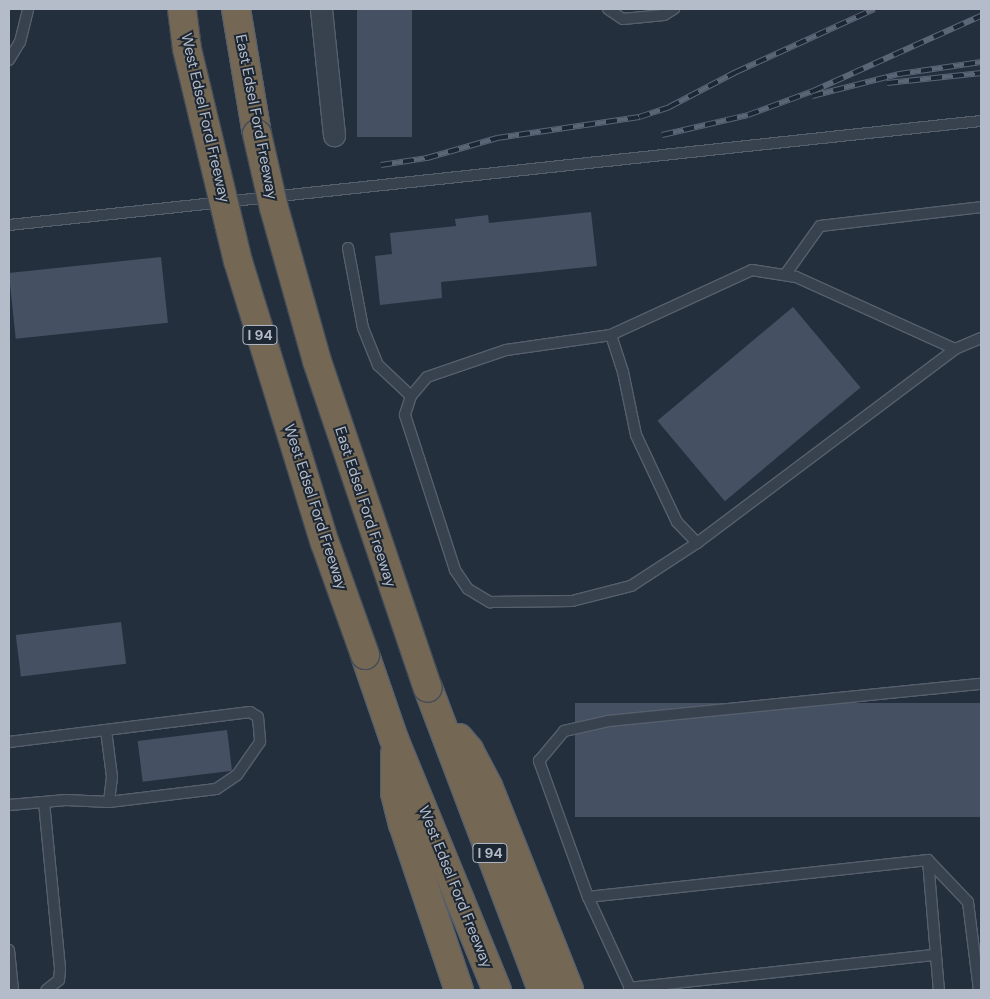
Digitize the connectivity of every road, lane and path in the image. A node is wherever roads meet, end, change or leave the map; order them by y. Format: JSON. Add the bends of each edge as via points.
{"nodes":[{"id":1,"x":28,"y":9,"type":"edge"},
{"id":2,"x":182,"y":9,"type":"edge"},
{"id":3,"x":236,"y":9,"type":"edge"},
{"id":4,"x":244,"y":9,"type":"edge"},
{"id":5,"x":321,"y":9,"type":"edge"},
{"id":6,"x":608,"y":9,"type":"edge"},
{"id":7,"x":674,"y":9,"type":"edge"},
{"id":8,"x":9,"y":60,"type":"edge"},
{"id":9,"x":981,"y":121,"type":"edge"},
{"id":10,"x":257,"y":134,"type":"junction"},
{"id":11,"x":334,"y":135,"type":"dead end"},
{"id":12,"x":981,"y":207,"type":"edge"},
{"id":13,"x":9,"y":225,"type":"edge"},
{"id":14,"x":348,"y":248,"type":"dead end"},
{"id":15,"x":784,"y":275,"type":"junction"},
{"id":16,"x":611,"y":335,"type":"junction"},
{"id":17,"x":981,"y":338,"type":"edge"},
{"id":18,"x":955,"y":349,"type":"junction"},
{"id":19,"x":410,"y":396,"type":"junction"},
{"id":20,"x":697,"y":543,"type":"junction"},
{"id":21,"x":981,"y":684,"type":"edge"},
{"id":22,"x":439,"y":715,"type":"junction"},
{"id":23,"x":106,"y":730,"type":"junction"},
{"id":24,"x":394,"y":739,"type":"junction"},
{"id":25,"x":9,"y":742,"type":"edge"},
{"id":26,"x":44,"y":802,"type":"junction"},
{"id":27,"x":109,"y":802,"type":"junction"},
{"id":28,"x":9,"y":805,"type":"edge"},
{"id":29,"x":928,"y":860,"type":"junction"},
{"id":30,"x":588,"y":897,"type":"junction"},
{"id":31,"x":9,"y":950,"type":"edge"},
{"id":32,"x":935,"y":955,"type":"junction"},
{"id":33,"x":630,"y":989,"type":"edge"},
{"id":34,"x":13,"y":990,"type":"edge"},
{"id":35,"x":46,"y":990,"type":"edge"},
{"id":36,"x":459,"y":990,"type":"edge"},
{"id":37,"x":497,"y":990,"type":"edge"},
{"id":38,"x":542,"y":990,"type":"edge"},
{"id":39,"x":569,"y":990,"type":"edge"},
{"id":40,"x":939,"y":990,"type":"edge"},
{"id":41,"x":979,"y":990,"type":"edge"}],
"edges":[{"from":1,"to":8,"type":"lane","via":[[20,42]]},
{"from":2,"to":24,"type":"highway","name":"West Edsel Ford Freeway","number":"I 94","bridge":true,"via":[[187,49],[238,261],[325,543]]},
{"from":3,"to":10,"type":"highway","name":"East Edsel Ford Freeway","number":"I 94"},
{"from":4,"to":10,"type":"highway"},
{"from":5,"to":11,"type":"street"},
{"from":6,"to":7,"type":"lane","via":[[623,19],[664,15]]},
{"from":9,"to":13,"type":"lane"},
{"from":10,"to":22,"type":"highway","name":"East Edsel Ford Freeway","number":"I 94","bridge":true,"via":[[317,361]]},
{"from":12,"to":15,"type":"lane","via":[[820,226]]},
{"from":14,"to":19,"type":"lane","via":[[363,328],[378,365]]},
{"from":15,"to":16,"type":"lane","via":[[752,270]]},
{"from":15,"to":18,"type":"lane","via":[[796,277]]},
{"from":16,"to":19,"type":"lane","via":[[506,350],[427,377]]},
{"from":16,"to":20,"type":"lane","via":[[636,435],[677,522]]},
{"from":17,"to":18,"type":"lane"},
{"from":18,"to":20,"type":"lane"},
{"from":19,"to":20,"type":"lane","via":[[405,415],[455,570],[468,589],[490,602],[572,601],[631,586]]},
{"from":21,"to":30,"type":"lane","via":[[608,721],[564,730],[539,761]]},
{"from":22,"to":38,"type":"highway","name":"East Edsel Ford Freeway","number":"I 94"},
{"from":22,"to":39,"type":"highway","via":[[469,750],[488,786]]},
{"from":23,"to":25,"type":"lane"},
{"from":23,"to":27,"type":"lane","via":[[112,777]]},
{"from":23,"to":27,"type":"lane","via":[[250,712],[258,717],[260,742],[238,775],[216,789]]},
{"from":24,"to":36,"type":"highway","via":[[395,793],[403,824]]},
{"from":24,"to":37,"type":"highway","name":"West Edsel Ford Freeway","number":"I 94"},
{"from":26,"to":27,"type":"lane"},
{"from":26,"to":28,"type":"lane"},
{"from":26,"to":35,"type":"lane","via":[[60,969],[59,980]]},
{"from":29,"to":30,"type":"lane"},
{"from":29,"to":32,"type":"lane"},
{"from":29,"to":41,"type":"lane","via":[[968,902]]},
{"from":30,"to":33,"type":"lane"},
{"from":31,"to":34,"type":"lane"},
{"from":32,"to":33,"type":"lane"},
{"from":32,"to":40,"type":"lane"}]}
